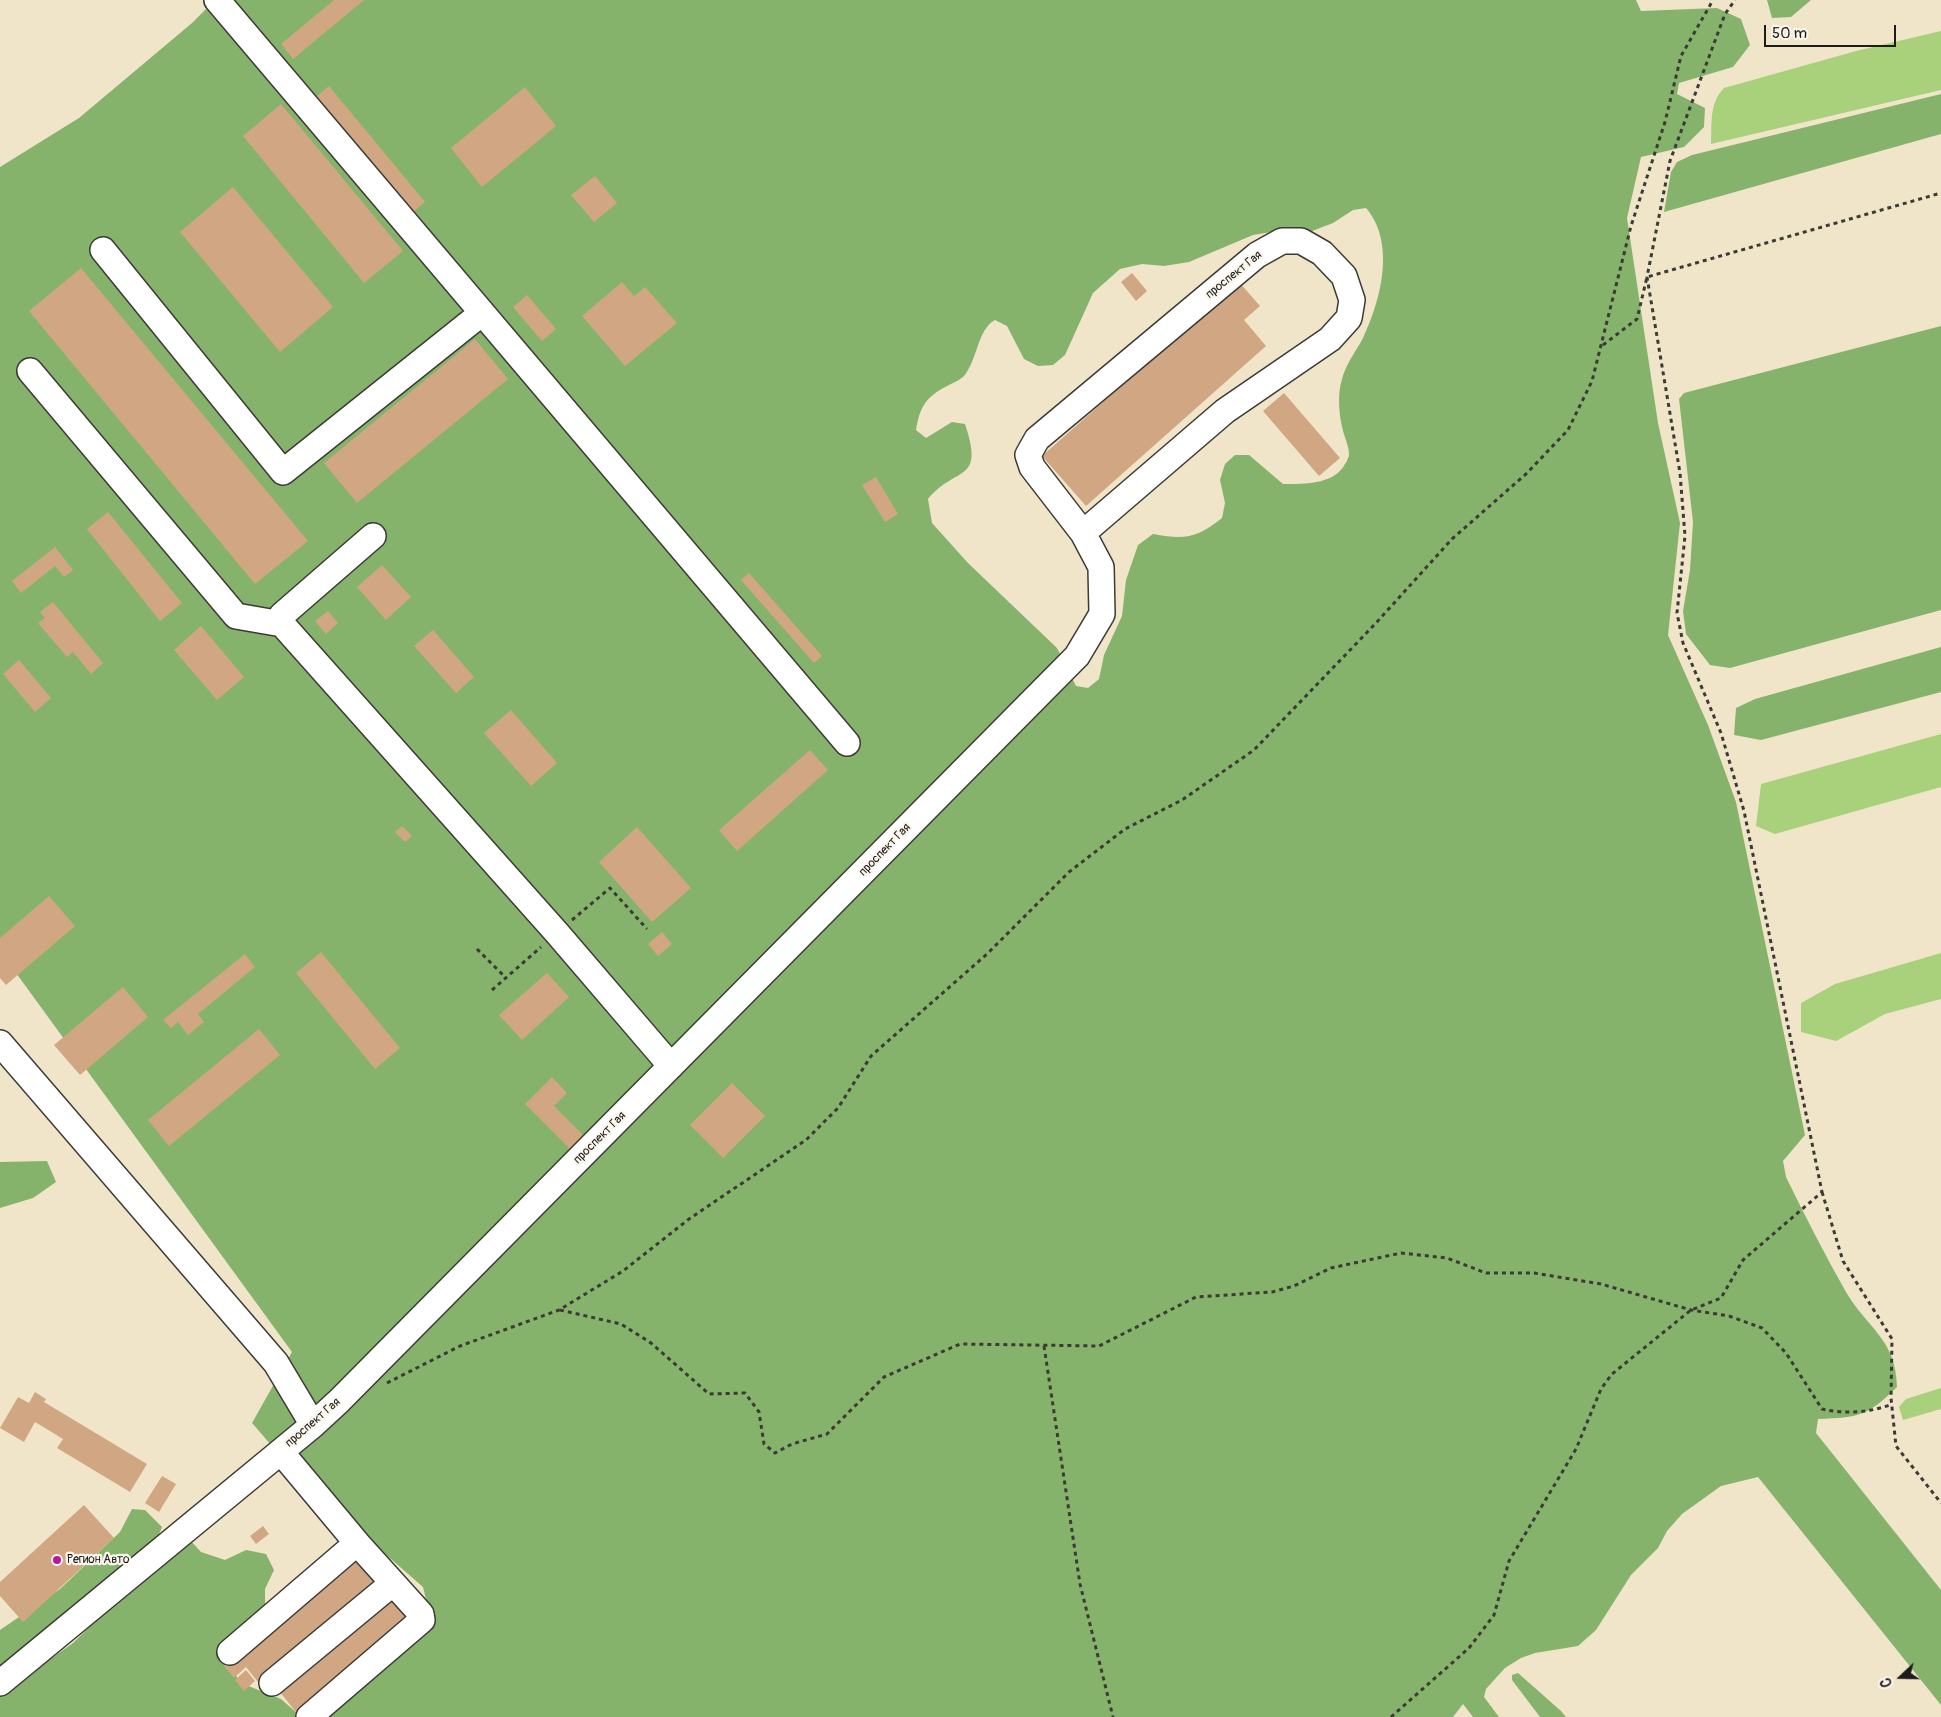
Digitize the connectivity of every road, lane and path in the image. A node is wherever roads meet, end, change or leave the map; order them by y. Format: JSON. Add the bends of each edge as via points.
{"nodes":[{"id":1,"x":217,"y":0,"type":"edge"},
{"id":2,"x":1714,"y":0,"type":"edge"},
{"id":3,"x":1735,"y":0,"type":"edge"},
{"id":4,"x":1941,"y":192,"type":"edge"},
{"id":5,"x":103,"y":250,"type":"dead end"},
{"id":6,"x":1647,"y":278,"type":"junction"},
{"id":7,"x":482,"y":313,"type":"junction"},
{"id":8,"x":1602,"y":345,"type":"junction"},
{"id":9,"x":30,"y":371,"type":"dead end"},
{"id":10,"x":1084,"y":534,"type":"junction"},
{"id":11,"x":373,"y":536,"type":"dead end"},
{"id":12,"x":282,"y":624,"type":"junction"},
{"id":13,"x":847,"y":743,"type":"dead end"},
{"id":14,"x":477,"y":949,"type":"dead end"},
{"id":15,"x":506,"y":978,"type":"dead end"},
{"id":16,"x":0,"y":1043,"type":"edge"},
{"id":17,"x":671,"y":1066,"type":"junction"},
{"id":18,"x":1822,"y":1192,"type":"junction"},
{"id":19,"x":559,"y":1310,"type":"junction"},
{"id":20,"x":1691,"y":1310,"type":"junction"},
{"id":21,"x":1044,"y":1346,"type":"junction"},
{"id":22,"x":383,"y":1385,"type":"dead end"},
{"id":23,"x":1892,"y":1404,"type":"junction"},
{"id":24,"x":313,"y":1425,"type":"junction"},
{"id":25,"x":280,"y":1452,"type":"junction"},
{"id":26,"x":1941,"y":1503,"type":"edge"},
{"id":27,"x":357,"y":1543,"type":"junction"},
{"id":28,"x":393,"y":1583,"type":"junction"},
{"id":29,"x":230,"y":1652,"type":"dead end"},
{"id":30,"x":0,"y":1683,"type":"edge"},
{"id":31,"x":272,"y":1683,"type":"dead end"},
{"id":32,"x":309,"y":1717,"type":"edge"},
{"id":33,"x":1113,"y":1717,"type":"edge"},
{"id":34,"x":1391,"y":1717,"type":"edge"}],
"edges":[{"from":1,"to":7,"type":"street"},
{"from":2,"to":8,"type":"path","via":[[1681,56]]},
{"from":3,"to":6,"type":"path","via":[[1725,14],[1670,161]]},
{"from":4,"to":6,"type":"path"},
{"from":5,"to":7,"type":"street","via":[[283,472]]},
{"from":6,"to":8,"type":"path","via":[[1637,319]]},
{"from":6,"to":18,"type":"path","via":[[1680,474],[1685,536],[1677,613],[1683,643],[1722,733],[1744,812]]},
{"from":7,"to":13,"type":"street"},
{"from":8,"to":19,"type":"path","via":[[1592,381],[1568,430],[1526,474],[1452,539],[1254,750],[1182,800],[1125,829],[1069,872],[987,954],[871,1056],[838,1108],[806,1140],[689,1219],[623,1271]]},
{"from":9,"to":12,"type":"street","via":[[236,616]]},
{"from":10,"to":10,"type":"street","name":"проспект Гая","via":[[1032,467],[1028,455],[1037,440],[1256,255],[1282,241],[1302,241],[1322,253],[1344,276],[1352,300],[1349,318],[1330,339],[1225,411]]},
{"from":10,"to":17,"type":"street","name":"проспект Гая","via":[[1101,567],[1102,614],[1077,656]]},
{"from":11,"to":12,"type":"street","via":[[282,616]]},
{"from":12,"to":17,"type":"street"},
{"from":14,"to":15,"type":"path"},
{"from":16,"to":24,"type":"street","via":[[276,1364]]},
{"from":17,"to":24,"type":"street","name":"проспект Гая"},
{"from":18,"to":20,"type":"path","via":[[1743,1260],[1721,1298]]},
{"from":18,"to":23,"type":"path","via":[[1843,1261],[1892,1339]]},
{"from":19,"to":21,"type":"path","via":[[621,1324],[651,1343],[709,1394],[745,1393],[759,1412],[764,1444],[775,1453],[826,1434],[884,1377],[960,1344]]},
{"from":19,"to":22,"type":"path","via":[[460,1346]]},
{"from":20,"to":21,"type":"path","via":[[1601,1284],[1534,1273],[1486,1274],[1447,1258],[1401,1253],[1331,1268],[1294,1286],[1272,1292],[1196,1297],[1099,1346]]},
{"from":20,"to":23,"type":"path","via":[[1729,1316],[1762,1328],[1786,1353],[1822,1409],[1850,1412],[1880,1409]]},
{"from":20,"to":34,"type":"path","via":[[1612,1374],[1601,1389],[1576,1449],[1509,1561],[1494,1615],[1469,1648]]},
{"from":21,"to":33,"type":"path","via":[[1080,1584]]},
{"from":23,"to":26,"type":"path","via":[[1896,1446]]},
{"from":24,"to":25,"type":"street","name":"проспект Гая"},
{"from":25,"to":27,"type":"street"},
{"from":25,"to":30,"type":"street","name":"проспект Гая"},
{"from":27,"to":28,"type":"street"},
{"from":27,"to":29,"type":"street"},
{"from":28,"to":31,"type":"street"},
{"from":28,"to":32,"type":"street","via":[[421,1614],[422,1620]]}]}
